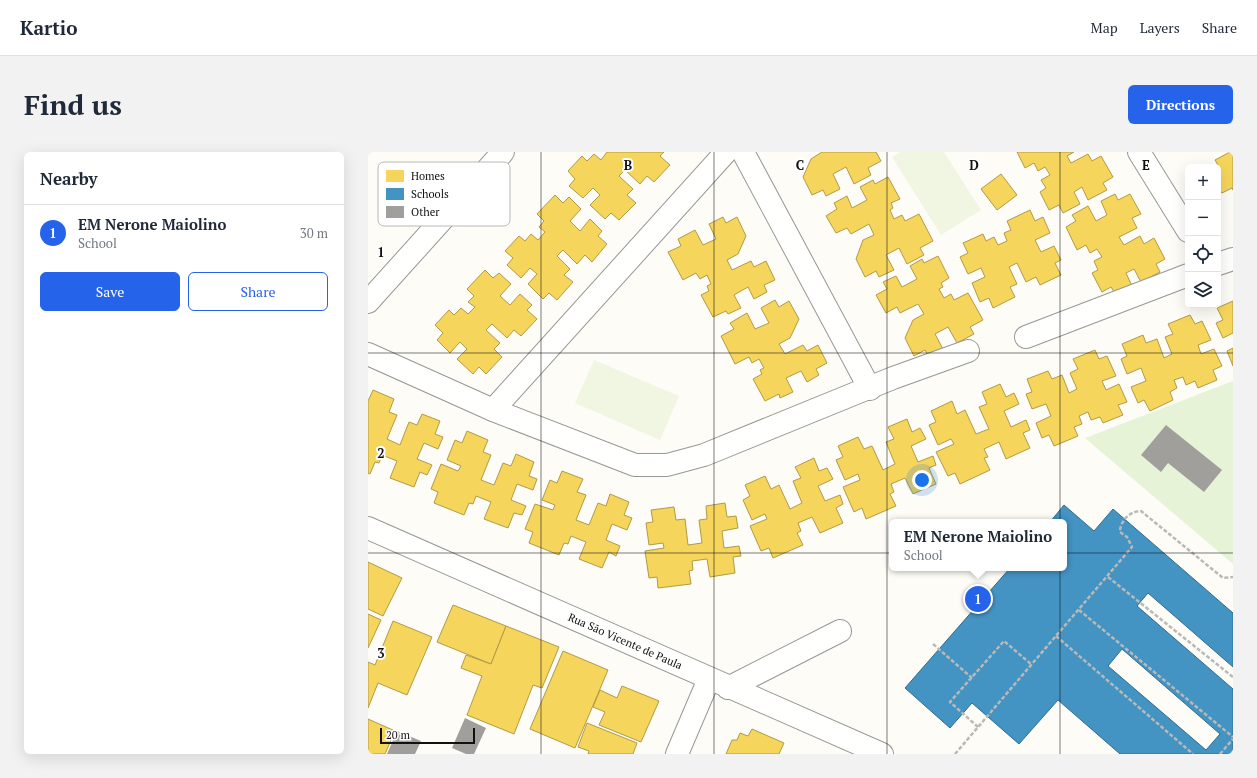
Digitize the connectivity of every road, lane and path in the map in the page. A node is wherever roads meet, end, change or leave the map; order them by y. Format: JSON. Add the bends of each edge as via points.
{"nodes":[{"id":1,"x":503,"y":152,"type":"edge"},
{"id":2,"x":726,"y":152,"type":"edge"},
{"id":3,"x":743,"y":152,"type":"edge"},
{"id":4,"x":1139,"y":152,"type":"edge"},
{"id":5,"x":494,"y":162,"type":"edge"},
{"id":6,"x":436,"y":226,"type":"edge"},
{"id":7,"x":1185,"y":226,"type":"edge"},
{"id":8,"x":1233,"y":259,"type":"edge"},
{"id":9,"x":1221,"y":263,"type":"edge"},
{"id":10,"x":1185,"y":276,"type":"edge"},
{"id":11,"x":368,"y":302,"type":"edge"},
{"id":12,"x":1026,"y":337,"type":"dead end"},
{"id":13,"x":968,"y":350,"type":"dead end"},
{"id":14,"x":368,"y":354,"type":"edge"},
{"id":15,"x":870,"y":389,"type":"junction"},
{"id":16,"x":494,"y":410,"type":"junction"},
{"id":17,"x":368,"y":528,"type":"edge"},
{"id":18,"x":1233,"y":576,"type":"edge"},
{"id":19,"x":1108,"y":577,"type":"junction"},
{"id":20,"x":1079,"y":610,"type":"junction"},
{"id":21,"x":840,"y":631,"type":"dead end"},
{"id":22,"x":1056,"y":636,"type":"junction"},
{"id":23,"x":933,"y":644,"type":"dead end"},
{"id":24,"x":1032,"y":665,"type":"junction"},
{"id":25,"x":1233,"y":676,"type":"edge"},
{"id":26,"x":972,"y":678,"type":"junction"},
{"id":27,"x":718,"y":684,"type":"junction"},
{"id":28,"x":978,"y":727,"type":"junction"},
{"id":29,"x":1233,"y":738,"type":"edge"},
{"id":30,"x":677,"y":754,"type":"edge"},
{"id":31,"x":882,"y":754,"type":"edge"},
{"id":32,"x":956,"y":754,"type":"edge"},
{"id":33,"x":1193,"y":754,"type":"edge"},
{"id":34,"x":1220,"y":754,"type":"edge"}],
"edges":[{"from":1,"to":5,"type":"street"},
{"from":2,"to":16,"type":"street"},
{"from":3,"to":15,"type":"street"},
{"from":4,"to":7,"type":"street"},
{"from":6,"to":11,"type":"street"},
{"from":8,"to":9,"type":"street"},
{"from":10,"to":12,"type":"street"},
{"from":13,"to":15,"type":"street"},
{"from":14,"to":16,"type":"street"},
{"from":15,"to":16,"type":"street","via":[[704,455],[667,465],[635,465]]},
{"from":17,"to":27,"type":"street","name":"Rua São Vicente de Paula"},
{"from":18,"to":19,"type":"path","via":[[1223,578],[1149,518],[1135,511],[1129,514],[1120,527],[1120,532],[1127,537],[1132,547]]},
{"from":19,"to":20,"type":"path"},
{"from":19,"to":25,"type":"path"},
{"from":20,"to":22,"type":"path"},
{"from":20,"to":29,"type":"path"},
{"from":21,"to":27,"type":"street"},
{"from":22,"to":24,"type":"path"},
{"from":22,"to":33,"type":"path"},
{"from":23,"to":26,"type":"path"},
{"from":24,"to":26,"type":"path","via":[[1004,641]]},
{"from":24,"to":28,"type":"path"},
{"from":26,"to":28,"type":"path","via":[[950,702]]},
{"from":27,"to":30,"type":"street"},
{"from":27,"to":31,"type":"street","name":"Rua São Vicente de Paula"},
{"from":28,"to":32,"type":"path"},
{"from":29,"to":34,"type":"path"}]}
